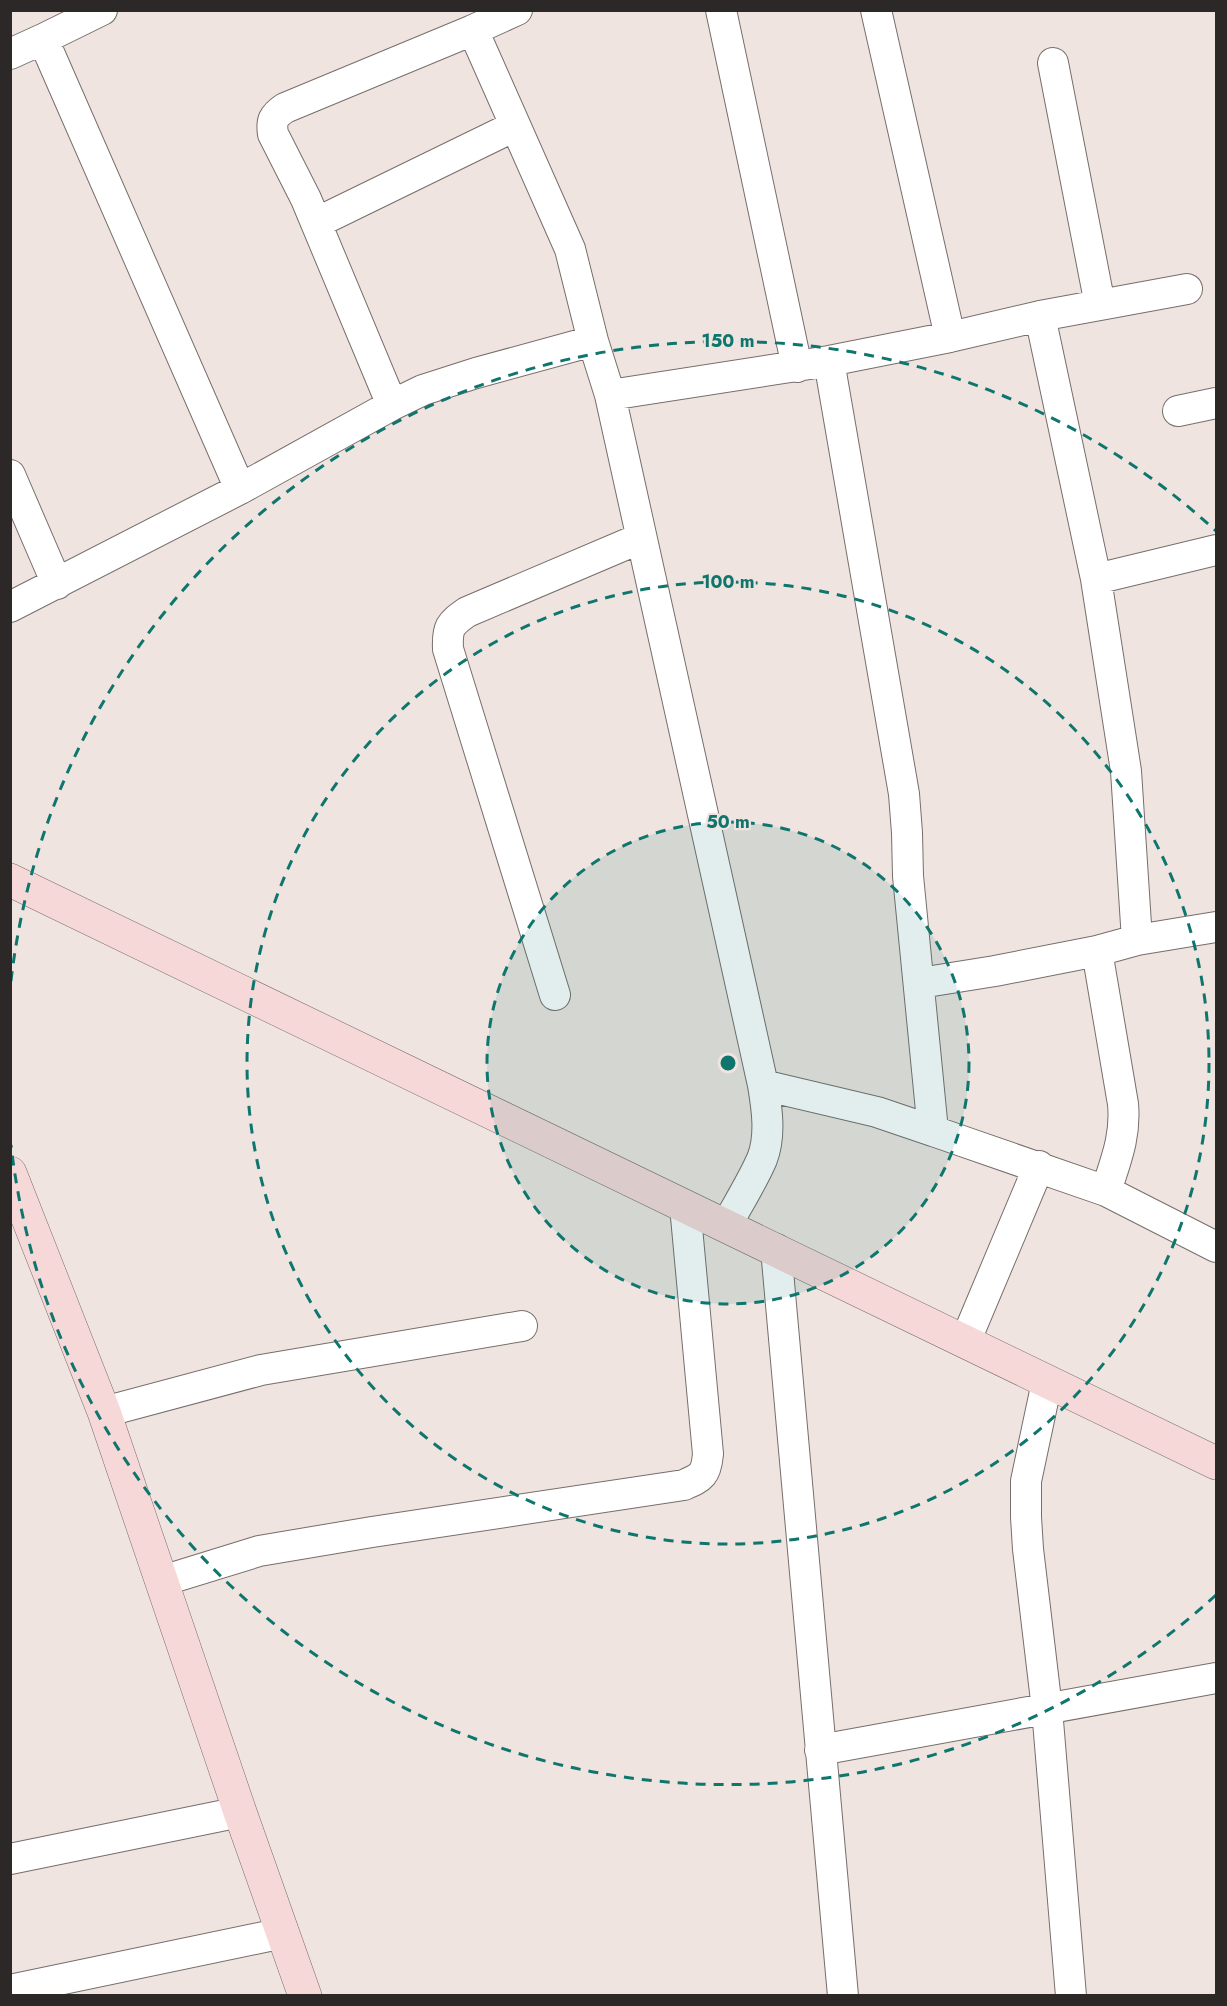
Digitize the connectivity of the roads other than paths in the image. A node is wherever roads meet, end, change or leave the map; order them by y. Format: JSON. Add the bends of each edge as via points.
{"nodes":[{"id":1,"x":102,"y":10,"type":"edge"},
{"id":2,"x":517,"y":10,"type":"edge"},
{"id":3,"x":721,"y":10,"type":"edge"},
{"id":4,"x":876,"y":10,"type":"edge"},
{"id":5,"x":473,"y":30,"type":"junction"},
{"id":6,"x":43,"y":39,"type":"junction"},
{"id":7,"x":10,"y":54,"type":"edge"},
{"id":8,"x":1053,"y":63,"type":"dead end"},
{"id":9,"x":515,"y":126,"type":"junction"},
{"id":10,"x":316,"y":223,"type":"junction"},
{"id":11,"x":1187,"y":289,"type":"dead end"},
{"id":12,"x":1100,"y":305,"type":"junction"},
{"id":13,"x":1040,"y":316,"type":"junction"},
{"id":14,"x":950,"y":337,"type":"junction"},
{"id":15,"x":593,"y":341,"type":"junction"},
{"id":16,"x":829,"y":361,"type":"junction"},
{"id":17,"x":797,"y":367,"type":"junction"},
{"id":18,"x":610,"y":395,"type":"junction"},
{"id":19,"x":1216,"y":403,"type":"edge"},
{"id":20,"x":392,"y":405,"type":"junction"},
{"id":21,"x":1178,"y":411,"type":"dead end"},
{"id":22,"x":10,"y":475,"type":"edge"},
{"id":23,"x":240,"y":489,"type":"junction"},
{"id":24,"x":641,"y":538,"type":"junction"},
{"id":25,"x":1216,"y":550,"type":"edge"},
{"id":26,"x":1096,"y":579,"type":"junction"},
{"id":27,"x":57,"y":584,"type":"junction"},
{"id":28,"x":10,"y":607,"type":"edge"},
{"id":29,"x":10,"y":880,"type":"edge"},
{"id":30,"x":1216,"y":927,"type":"edge"},
{"id":31,"x":1137,"y":940,"type":"junction"},
{"id":32,"x":1097,"y":951,"type":"junction"},
{"id":33,"x":920,"y":983,"type":"junction"},
{"id":34,"x":555,"y":995,"type":"dead end"},
{"id":35,"x":763,"y":1085,"type":"junction"},
{"id":36,"x":933,"y":1131,"type":"junction"},
{"id":37,"x":1039,"y":1166,"type":"junction"},
{"id":38,"x":10,"y":1173,"type":"edge"},
{"id":39,"x":1106,"y":1191,"type":"junction"},
{"id":40,"x":685,"y":1206,"type":"junction"},
{"id":41,"x":726,"y":1226,"type":"junction"},
{"id":42,"x":1216,"y":1247,"type":"edge"},
{"id":43,"x":776,"y":1249,"type":"junction"},
{"id":44,"x":522,"y":1326,"type":"dead end"},
{"id":45,"x":965,"y":1342,"type":"junction"},
{"id":46,"x":1047,"y":1382,"type":"junction"},
{"id":47,"x":104,"y":1412,"type":"junction"},
{"id":48,"x":1216,"y":1461,"type":"edge"},
{"id":49,"x":162,"y":1581,"type":"junction"},
{"id":50,"x":1216,"y":1678,"type":"edge"},
{"id":51,"x":1047,"y":1709,"type":"junction"},
{"id":52,"x":820,"y":1750,"type":"junction"},
{"id":53,"x":240,"y":1812,"type":"junction"},
{"id":54,"x":10,"y":1859,"type":"edge"},
{"id":55,"x":283,"y":1933,"type":"junction"},
{"id":56,"x":10,"y":1990,"type":"edge"},
{"id":57,"x":305,"y":1995,"type":"edge"},
{"id":58,"x":843,"y":1995,"type":"edge"},
{"id":59,"x":1071,"y":1995,"type":"edge"}],
"edges":[{"from":1,"to":6,"type":"street"},
{"from":2,"to":5,"type":"street"},
{"from":3,"to":17,"type":"street"},
{"from":4,"to":14,"type":"street"},
{"from":5,"to":9,"type":"street"},
{"from":5,"to":10,"type":"street","via":[[275,115],[271,123],[273,134]]},
{"from":6,"to":7,"type":"street"},
{"from":6,"to":23,"type":"street"},
{"from":8,"to":12,"type":"street"},
{"from":9,"to":10,"type":"street"},
{"from":9,"to":15,"type":"street","via":[[570,249]]},
{"from":10,"to":20,"type":"street"},
{"from":11,"to":12,"type":"street"},
{"from":12,"to":13,"type":"street"},
{"from":13,"to":14,"type":"street"},
{"from":13,"to":26,"type":"street"},
{"from":14,"to":16,"type":"street"},
{"from":15,"to":18,"type":"street"},
{"from":15,"to":20,"type":"street","via":[[448,381]]},
{"from":16,"to":17,"type":"street"},
{"from":16,"to":33,"type":"street","via":[[904,794]]},
{"from":17,"to":18,"type":"street"},
{"from":18,"to":24,"type":"street"},
{"from":19,"to":21,"type":"street"},
{"from":20,"to":23,"type":"street"},
{"from":22,"to":27,"type":"street"},
{"from":23,"to":27,"type":"street"},
{"from":24,"to":34,"type":"street","via":[[467,612],[447,633],[448,649]]},
{"from":24,"to":35,"type":"street"},
{"from":25,"to":26,"type":"street"},
{"from":26,"to":31,"type":"street","via":[[1126,771]]},
{"from":27,"to":28,"type":"street"},
{"from":29,"to":40,"type":"main road"},
{"from":30,"to":31,"type":"street"},
{"from":31,"to":32,"type":"street"},
{"from":32,"to":33,"type":"street"},
{"from":32,"to":39,"type":"street","via":[[1124,1122]]},
{"from":33,"to":36,"type":"street"},
{"from":35,"to":36,"type":"street","via":[[877,1112]]},
{"from":35,"to":41,"type":"street","via":[[768,1129],[763,1158]]},
{"from":36,"to":37,"type":"street"},
{"from":37,"to":39,"type":"street"},
{"from":37,"to":45,"type":"street"},
{"from":38,"to":47,"type":"main road"},
{"from":39,"to":42,"type":"street"},
{"from":40,"to":41,"type":"main road"},
{"from":40,"to":49,"type":"street","via":[[708,1454],[706,1470],[698,1479],[684,1485],[259,1551]]},
{"from":41,"to":43,"type":"main road"},
{"from":43,"to":45,"type":"main road"},
{"from":43,"to":52,"type":"street"},
{"from":44,"to":47,"type":"street","via":[[261,1370]]},
{"from":45,"to":46,"type":"main road"},
{"from":46,"to":48,"type":"main road"},
{"from":46,"to":51,"type":"street","via":[[1026,1481],[1026,1517]]},
{"from":47,"to":49,"type":"main road"},
{"from":49,"to":53,"type":"main road"},
{"from":50,"to":51,"type":"street"},
{"from":51,"to":52,"type":"street"},
{"from":51,"to":59,"type":"street"},
{"from":52,"to":58,"type":"street"},
{"from":53,"to":54,"type":"street"},
{"from":53,"to":55,"type":"main road"},
{"from":55,"to":56,"type":"street"},
{"from":55,"to":57,"type":"main road"}]}
